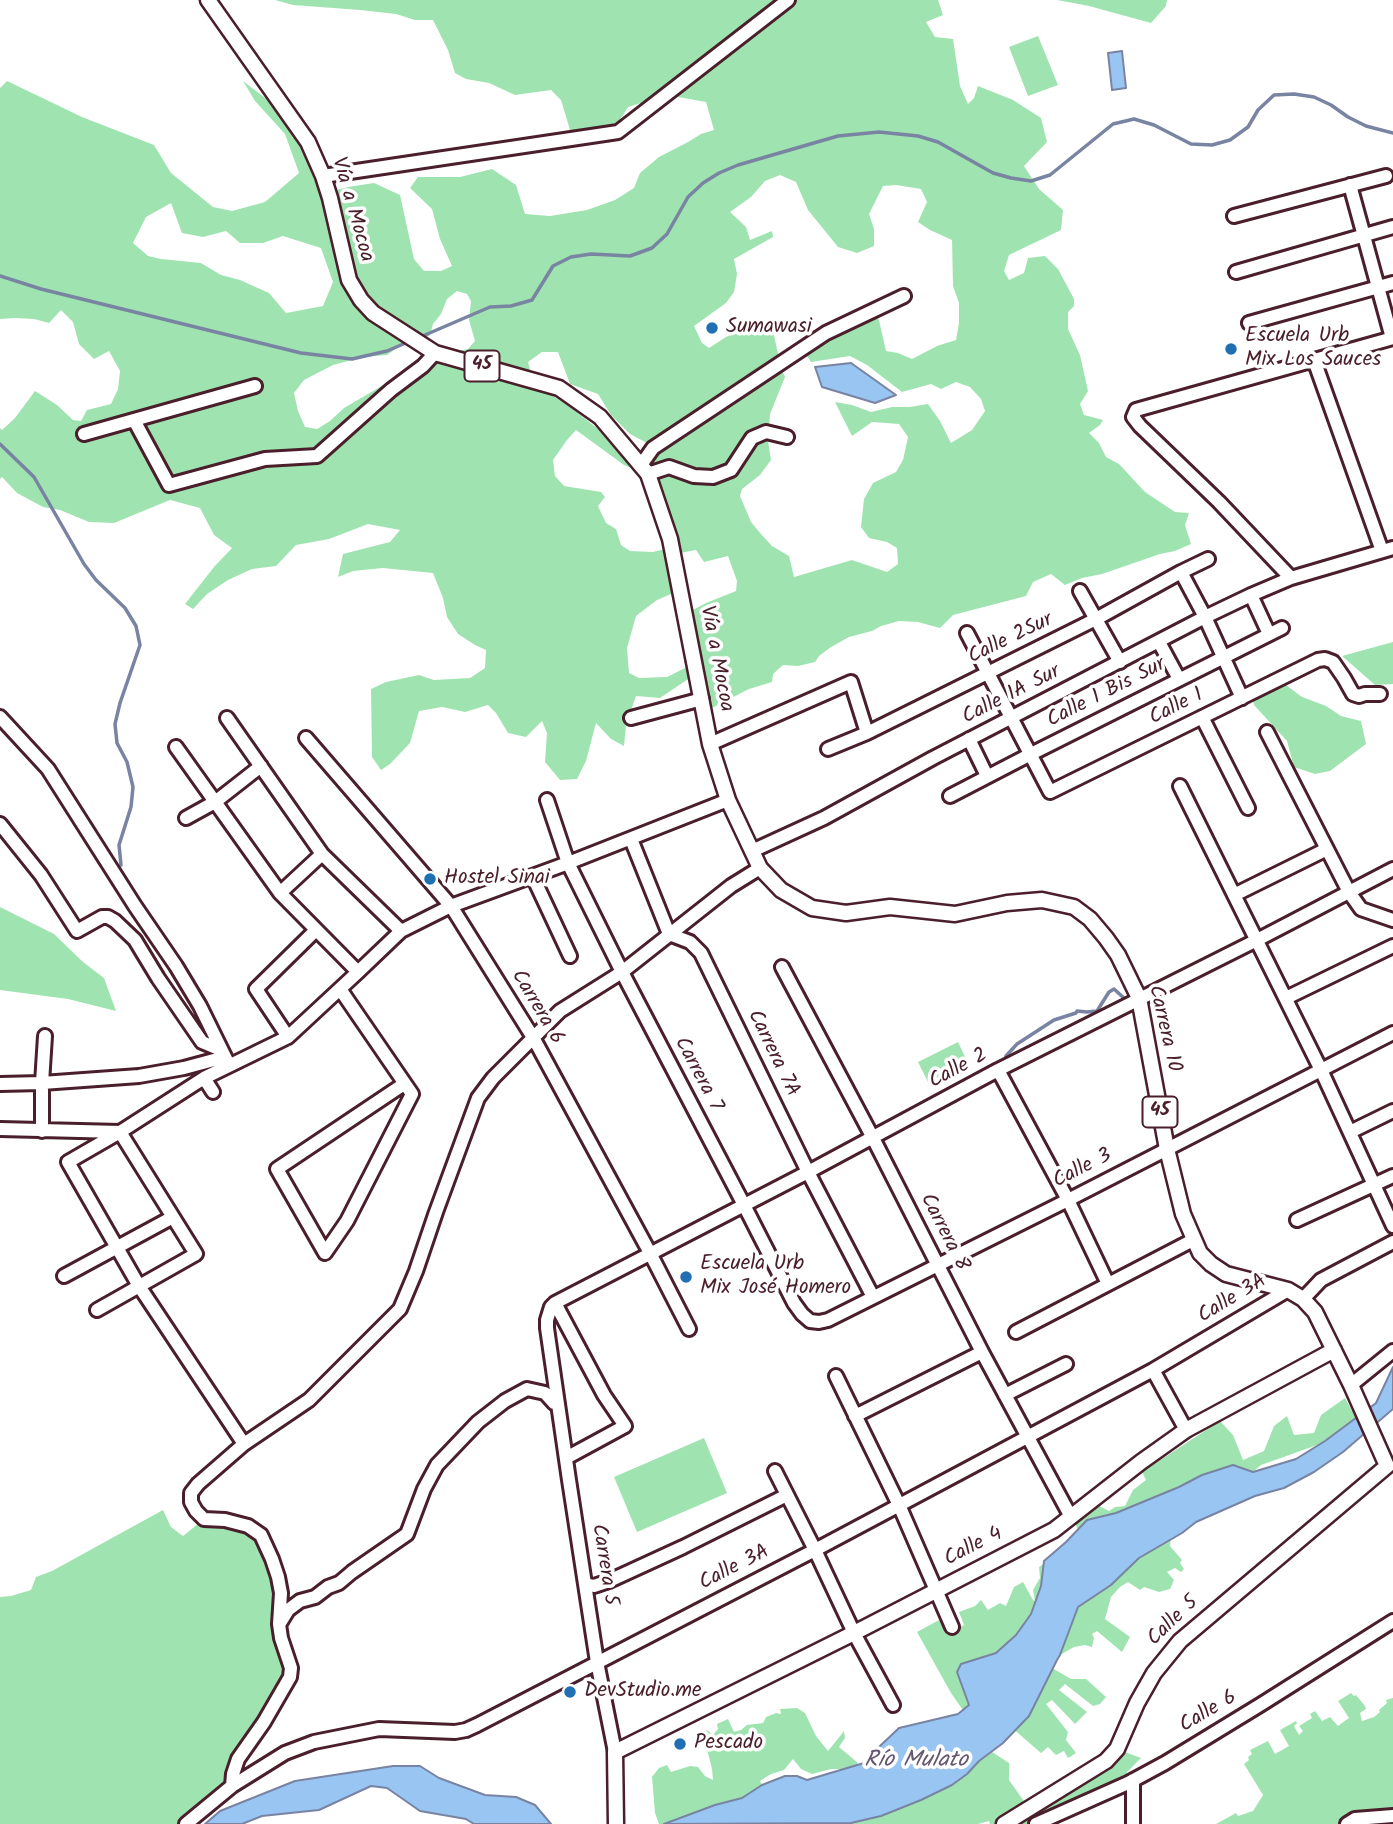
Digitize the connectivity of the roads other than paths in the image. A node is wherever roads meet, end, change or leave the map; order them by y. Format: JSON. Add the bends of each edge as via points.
{"nodes":[{"id":1,"x":208,"y":0,"type":"edge"},
{"id":2,"x":788,"y":0,"type":"edge"},
{"id":3,"x":323,"y":176,"type":"junction"},
{"id":4,"x":1386,"y":176,"type":"dead end"},
{"id":5,"x":1350,"y":185,"type":"junction"},
{"id":6,"x":1234,"y":216,"type":"dead end"},
{"id":7,"x":1393,"y":227,"type":"edge"},
{"id":8,"x":1364,"y":235,"type":"junction"},
{"id":9,"x":1236,"y":272,"type":"dead end"},
{"id":10,"x":1393,"y":283,"type":"edge"},
{"id":11,"x":1378,"y":288,"type":"junction"},
{"id":12,"x":904,"y":296,"type":"dead end"},
{"id":13,"x":1249,"y":323,"type":"dead end"},
{"id":14,"x":1393,"y":338,"type":"edge"},
{"id":15,"x":435,"y":353,"type":"junction"},
{"id":16,"x":1314,"y":360,"type":"junction"},
{"id":17,"x":255,"y":386,"type":"dead end"},
{"id":18,"x":134,"y":420,"type":"junction"},
{"id":19,"x":84,"y":435,"type":"dead end"},
{"id":20,"x":787,"y":437,"type":"dead end"},
{"id":21,"x":644,"y":469,"type":"junction"},
{"id":22,"x":1387,"y":549,"type":"edge"},
{"id":23,"x":1208,"y":559,"type":"dead end"},
{"id":24,"x":1181,"y":572,"type":"junction"},
{"id":25,"x":1291,"y":578,"type":"junction"},
{"id":26,"x":1080,"y":591,"type":"dead end"},
{"id":27,"x":1251,"y":595,"type":"junction"},
{"id":28,"x":1205,"y":617,"type":"junction"},
{"id":29,"x":1097,"y":619,"type":"junction"},
{"id":30,"x":1282,"y":628,"type":"dead end"},
{"id":31,"x":967,"y":633,"type":"dead end"},
{"id":32,"x":1269,"y":634,"type":"junction"},
{"id":33,"x":1159,"y":642,"type":"junction"},
{"id":34,"x":1224,"y":657,"type":"junction"},
{"id":35,"x":1120,"y":662,"type":"junction"},
{"id":36,"x":987,"y":674,"type":"junction"},
{"id":37,"x":1179,"y":679,"type":"junction"},
{"id":38,"x":1380,"y":694,"type":"dead end"},
{"id":39,"x":1242,"y":698,"type":"junction"},
{"id":40,"x":702,"y":699,"type":"junction"},
{"id":41,"x":0,"y":717,"type":"edge"},
{"id":42,"x":1202,"y":717,"type":"junction"},
{"id":43,"x":228,"y":718,"type":"dead end"},
{"id":44,"x":631,"y":718,"type":"dead end"},
{"id":45,"x":1010,"y":718,"type":"junction"},
{"id":46,"x":1267,"y":732,"type":"dead end"},
{"id":47,"x":867,"y":733,"type":"junction"},
{"id":48,"x":306,"y":738,"type":"dead end"},
{"id":49,"x":968,"y":739,"type":"junction"},
{"id":50,"x":710,"y":744,"type":"junction"},
{"id":51,"x":176,"y":747,"type":"dead end"},
{"id":52,"x":828,"y":749,"type":"dead end"},
{"id":53,"x":1031,"y":754,"type":"junction"},
{"id":54,"x":261,"y":766,"type":"junction"},
{"id":55,"x":987,"y":776,"type":"junction"},
{"id":56,"x":1180,"y":786,"type":"dead end"},
{"id":57,"x":950,"y":796,"type":"dead end"},
{"id":58,"x":547,"y":800,"type":"dead end"},
{"id":59,"x":728,"y":800,"type":"junction"},
{"id":60,"x":215,"y":802,"type":"junction"},
{"id":61,"x":1248,"y":808,"type":"dead end"},
{"id":62,"x":186,"y":818,"type":"dead end"},
{"id":63,"x":1,"y":826,"type":"edge"},
{"id":64,"x":631,"y":839,"type":"junction"},
{"id":65,"x":1327,"y":849,"type":"junction"},
{"id":66,"x":752,"y":851,"type":"junction"},
{"id":67,"x":322,"y":854,"type":"junction"},
{"id":68,"x":568,"y":863,"type":"junction"},
{"id":69,"x":760,"y":868,"type":"junction"},
{"id":70,"x":1393,"y":869,"type":"edge"},
{"id":71,"x":533,"y":877,"type":"junction"},
{"id":72,"x":1349,"y":892,"type":"junction"},
{"id":73,"x":279,"y":893,"type":"junction"},
{"id":74,"x":1234,"y":895,"type":"junction"},
{"id":75,"x":451,"y":906,"type":"junction"},
{"id":76,"x":1393,"y":920,"type":"edge"},
{"id":77,"x":316,"y":930,"type":"junction"},
{"id":78,"x":401,"y":931,"type":"junction"},
{"id":79,"x":669,"y":934,"type":"junction"},
{"id":80,"x":1257,"y":940,"type":"junction"},
{"id":81,"x":1393,"y":946,"type":"edge"},
{"id":82,"x":570,"y":956,"type":"dead end"},
{"id":83,"x":782,"y":967,"type":"dead end"},
{"id":84,"x":622,"y":971,"type":"junction"},
{"id":85,"x":358,"y":972,"type":"junction"},
{"id":86,"x":187,"y":985,"type":"junction"},
{"id":87,"x":340,"y":989,"type":"junction"},
{"id":88,"x":1139,"y":998,"type":"junction"},
{"id":89,"x":1286,"y":999,"type":"junction"},
{"id":90,"x":173,"y":1000,"type":"junction"},
{"id":91,"x":1393,"y":1033,"type":"edge"},
{"id":92,"x":45,"y":1035,"type":"dead end"},
{"id":93,"x":288,"y":1037,"type":"junction"},
{"id":94,"x":534,"y":1039,"type":"junction"},
{"id":95,"x":225,"y":1057,"type":"junction"},
{"id":96,"x":998,"y":1070,"type":"junction"},
{"id":97,"x":1321,"y":1070,"type":"junction"},
{"id":98,"x":204,"y":1078,"type":"junction"},
{"id":99,"x":42,"y":1083,"type":"junction"},
{"id":100,"x":0,"y":1084,"type":"edge"},
{"id":101,"x":404,"y":1084,"type":"junction"},
{"id":102,"x":213,"y":1092,"type":"dead end"},
{"id":103,"x":1393,"y":1111,"type":"edge"},
{"id":104,"x":0,"y":1129,"type":"edge"},
{"id":105,"x":42,"y":1131,"type":"junction"},
{"id":106,"x":120,"y":1132,"type":"junction"},
{"id":107,"x":1350,"y":1132,"type":"junction"},
{"id":108,"x":873,"y":1138,"type":"junction"},
{"id":109,"x":1167,"y":1149,"type":"junction"},
{"id":110,"x":808,"y":1172,"type":"junction"},
{"id":111,"x":1393,"y":1176,"type":"edge"},
{"id":112,"x":1375,"y":1184,"type":"junction"},
{"id":113,"x":1068,"y":1200,"type":"junction"},
{"id":114,"x":744,"y":1205,"type":"junction"},
{"id":115,"x":173,"y":1217,"type":"junction"},
{"id":116,"x":1297,"y":1220,"type":"dead end"},
{"id":117,"x":1393,"y":1226,"type":"edge"},
{"id":118,"x":1193,"y":1240,"type":"junction"},
{"id":119,"x":1393,"y":1242,"type":"edge"},
{"id":120,"x":116,"y":1248,"type":"junction"},
{"id":121,"x":650,"y":1253,"type":"junction"},
{"id":122,"x":937,"y":1265,"type":"junction"},
{"id":123,"x":64,"y":1276,"type":"dead end"},
{"id":124,"x":1108,"y":1284,"type":"junction"},
{"id":125,"x":139,"y":1286,"type":"junction"},
{"id":126,"x":1288,"y":1290,"type":"junction"},
{"id":127,"x":873,"y":1297,"type":"junction"},
{"id":128,"x":1303,"y":1299,"type":"junction"},
{"id":129,"x":794,"y":1303,"type":"joint"},
{"id":130,"x":552,"y":1308,"type":"junction"},
{"id":131,"x":97,"y":1310,"type":"dead end"},
{"id":132,"x":689,"y":1329,"type":"dead end"},
{"id":133,"x":1016,"y":1332,"type":"dead end"},
{"id":134,"x":1334,"y":1350,"type":"junction"},
{"id":135,"x":1393,"y":1351,"type":"edge"},
{"id":136,"x":982,"y":1352,"type":"junction"},
{"id":137,"x":1066,"y":1364,"type":"dead end"},
{"id":138,"x":1153,"y":1370,"type":"junction"},
{"id":139,"x":836,"y":1376,"type":"dead end"},
{"id":140,"x":1351,"y":1385,"type":"junction"},
{"id":141,"x":1005,"y":1395,"type":"junction"},
{"id":142,"x":558,"y":1404,"type":"junction"},
{"id":143,"x":855,"y":1416,"type":"junction"},
{"id":144,"x":1186,"y":1430,"type":"junction"},
{"id":145,"x":1027,"y":1437,"type":"junction"},
{"id":146,"x":244,"y":1444,"type":"junction"},
{"id":147,"x":566,"y":1458,"type":"junction"},
{"id":148,"x":1390,"y":1464,"type":"edge"},
{"id":149,"x":775,"y":1472,"type":"dead end"},
{"id":150,"x":787,"y":1495,"type":"junction"},
{"id":151,"x":899,"y":1505,"type":"junction"},
{"id":152,"x":1071,"y":1517,"type":"junction"},
{"id":153,"x":815,"y":1550,"type":"junction"},
{"id":154,"x":585,"y":1584,"type":"junction"},
{"id":155,"x":937,"y":1591,"type":"junction"},
{"id":156,"x":1393,"y":1621,"type":"edge"},
{"id":157,"x":279,"y":1624,"type":"junction"},
{"id":158,"x":953,"y":1627,"type":"dead end"},
{"id":159,"x":854,"y":1633,"type":"junction"},
{"id":160,"x":597,"y":1662,"type":"junction"},
{"id":161,"x":893,"y":1705,"type":"dead end"},
{"id":162,"x":615,"y":1752,"type":"junction"},
{"id":163,"x":1133,"y":1780,"type":"junction"},
{"id":164,"x":232,"y":1786,"type":"junction"},
{"id":165,"x":1393,"y":1816,"type":"edge"},
{"id":166,"x":186,"y":1824,"type":"edge"},
{"id":167,"x":616,"y":1824,"type":"edge"},
{"id":168,"x":1004,"y":1824,"type":"edge"},
{"id":169,"x":1036,"y":1824,"type":"edge"},
{"id":170,"x":1133,"y":1824,"type":"edge"},
{"id":171,"x":1347,"y":1824,"type":"edge"}],
"edges":[{"from":1,"to":3,"type":"main road","name":"Vía a Mocoa","number":"45","via":[[308,142]]},
{"from":2,"to":3,"type":"street","via":[[618,132]]},
{"from":3,"to":15,"type":"main road","name":"Vía a Mocoa","number":"45","via":[[349,279],[361,300],[373,313]]},
{"from":4,"to":5,"type":"street"},
{"from":5,"to":6,"type":"street"},
{"from":5,"to":8,"type":"street"},
{"from":7,"to":8,"type":"street"},
{"from":8,"to":9,"type":"street"},
{"from":8,"to":11,"type":"street"},
{"from":10,"to":11,"type":"street"},
{"from":11,"to":13,"type":"street"},
{"from":11,"to":14,"type":"street"},
{"from":12,"to":21,"type":"street","via":[[826,333],[653,448]]},
{"from":14,"to":16,"type":"street"},
{"from":15,"to":18,"type":"street","via":[[317,456],[265,459],[169,485]]},
{"from":15,"to":21,"type":"main road","name":"Vía a Mocoa","number":"45","via":[[559,388],[600,417]]},
{"from":16,"to":22,"type":"street"},
{"from":16,"to":25,"type":"street","via":[[1136,410],[1133,417]]},
{"from":17,"to":18,"type":"street"},
{"from":18,"to":19,"type":"street"},
{"from":20,"to":21,"type":"street","via":[[766,432],[752,438],[731,470],[713,477],[669,467]]},
{"from":21,"to":40,"type":"main road","name":"Vía a Mocoa","number":"45","via":[[670,538]]},
{"from":22,"to":25,"type":"street","name":"Calle 1A Sur"},
{"from":23,"to":24,"type":"street","name":"Calle 2Sur"},
{"from":24,"to":28,"type":"street"},
{"from":24,"to":29,"type":"street","name":"Calle 2Sur"},
{"from":25,"to":27,"type":"street","name":"Calle 1A Sur"},
{"from":26,"to":29,"type":"street"},
{"from":27,"to":28,"type":"street","name":"Calle 1A Sur"},
{"from":27,"to":32,"type":"street"},
{"from":28,"to":33,"type":"street","name":"Calle 1A Sur"},
{"from":28,"to":34,"type":"street"},
{"from":29,"to":35,"type":"street"},
{"from":29,"to":36,"type":"street","name":"Calle 2Sur"},
{"from":30,"to":32,"type":"street","name":"Calle 1 Bis Sur"},
{"from":31,"to":36,"type":"street"},
{"from":32,"to":34,"type":"street","name":"Calle 1 Bis Sur"},
{"from":33,"to":35,"type":"street","name":"Calle 1A Sur"},
{"from":33,"to":37,"type":"street"},
{"from":34,"to":37,"type":"street","name":"Calle 1 Bis Sur"},
{"from":34,"to":39,"type":"street"},
{"from":35,"to":45,"type":"street","name":"Calle 1A Sur"},
{"from":36,"to":45,"type":"street"},
{"from":36,"to":47,"type":"street","name":"Calle 2Sur"},
{"from":37,"to":53,"type":"street","name":"Calle 1 Bis Sur"},
{"from":38,"to":39,"type":"street","name":"Calle 1","via":[[1353,694],[1333,662],[1321,660]]},
{"from":39,"to":42,"type":"street","name":"Calle 1"},
{"from":40,"to":44,"type":"street"},
{"from":40,"to":50,"type":"main road","name":"Vía a Mocoa","number":"45"},
{"from":41,"to":86,"type":"street","via":[[48,769]]},
{"from":42,"to":53,"type":"street","name":"Calle 1","via":[[1050,792]]},
{"from":42,"to":61,"type":"street"},
{"from":43,"to":54,"type":"street"},
{"from":45,"to":49,"type":"street","name":"Calle 1A Sur"},
{"from":45,"to":53,"type":"street"},
{"from":46,"to":65,"type":"street"},
{"from":47,"to":50,"type":"street","via":[[851,682]]},
{"from":47,"to":52,"type":"street","name":"Calle 2Sur"},
{"from":48,"to":75,"type":"street","name":"Carrera 6"},
{"from":49,"to":55,"type":"street"},
{"from":49,"to":66,"type":"street","name":"Calle 1A Sur","via":[[824,818]]},
{"from":50,"to":59,"type":"main road","name":"Carrera 10","number":"45"},
{"from":51,"to":60,"type":"street"},
{"from":53,"to":55,"type":"street","name":"Calle 1 Bis Sur"},
{"from":54,"to":60,"type":"street"},
{"from":54,"to":67,"type":"street"},
{"from":55,"to":57,"type":"street","name":"Calle 1 Bis Sur"},
{"from":56,"to":74,"type":"street"},
{"from":58,"to":68,"type":"street","name":"Carrera 7"},
{"from":59,"to":64,"type":"street"},
{"from":59,"to":66,"type":"main road","name":"Carrera 10","number":"45"},
{"from":60,"to":62,"type":"street"},
{"from":60,"to":73,"type":"street"},
{"from":63,"to":90,"type":"street","via":[[41,875],[77,931],[102,917],[115,921],[135,940]]},
{"from":64,"to":68,"type":"street"},
{"from":64,"to":79,"type":"street"},
{"from":65,"to":72,"type":"street"},
{"from":65,"to":74,"type":"street"},
{"from":66,"to":69,"type":"main road","name":"Carrera 10","number":"45"},
{"from":67,"to":73,"type":"street"},
{"from":67,"to":78,"type":"street"},
{"from":68,"to":71,"type":"street"},
{"from":68,"to":84,"type":"street","name":"Carrera 7"},
{"from":69,"to":79,"type":"street"},
{"from":69,"to":88,"type":"main road","name":"Carrera 10","number":"45","via":[[781,890],[812,908],[846,913],[890,907],[955,914],[1042,900],[1074,907],[1106,938]]},
{"from":70,"to":72,"type":"street","name":"Calle 2"},
{"from":71,"to":75,"type":"street"},
{"from":71,"to":82,"type":"street"},
{"from":72,"to":76,"type":"street","via":[[1361,909]]},
{"from":72,"to":80,"type":"street","name":"Calle 2"},
{"from":73,"to":77,"type":"street"},
{"from":74,"to":80,"type":"street"},
{"from":75,"to":78,"type":"street"},
{"from":75,"to":94,"type":"street","name":"Carrera 6"},
{"from":77,"to":85,"type":"street"},
{"from":77,"to":93,"type":"street","via":[[256,989]]},
{"from":78,"to":85,"type":"street"},
{"from":79,"to":84,"type":"street"},
{"from":79,"to":110,"type":"street","name":"Carrera 7A","via":[[690,942],[701,953]]},
{"from":80,"to":88,"type":"street","name":"Calle 2"},
{"from":80,"to":89,"type":"street"},
{"from":81,"to":89,"type":"street"},
{"from":83,"to":108,"type":"street","name":"Carrera 8"},
{"from":84,"to":94,"type":"street","via":[[561,1012]]},
{"from":84,"to":114,"type":"street","name":"Carrera 7"},
{"from":85,"to":87,"type":"street"},
{"from":86,"to":90,"type":"street"},
{"from":86,"to":95,"type":"street"},
{"from":87,"to":93,"type":"street"},
{"from":87,"to":101,"type":"street"},
{"from":88,"to":96,"type":"street","name":"Calle 2"},
{"from":88,"to":109,"type":"main road","name":"Carrera 10","number":"45"},
{"from":89,"to":97,"type":"street"},
{"from":90,"to":95,"type":"street","via":[[202,1042]]},
{"from":91,"to":97,"type":"street","name":"Calle 3"},
{"from":92,"to":99,"type":"street"},
{"from":93,"to":95,"type":"street"},
{"from":94,"to":121,"type":"street","name":"Carrera 6"},
{"from":94,"to":146,"type":"street","via":[[478,1098],[400,1309],[309,1399]]},
{"from":95,"to":98,"type":"street"},
{"from":95,"to":99,"type":"street","via":[[139,1076]]},
{"from":96,"to":108,"type":"street","name":"Calle 2"},
{"from":96,"to":113,"type":"street"},
{"from":97,"to":107,"type":"street"},
{"from":97,"to":109,"type":"street","name":"Calle 3"},
{"from":98,"to":102,"type":"street"},
{"from":98,"to":106,"type":"street"},
{"from":99,"to":100,"type":"street"},
{"from":99,"to":105,"type":"street"},
{"from":101,"to":101,"type":"street","via":[[412,1094],[347,1221],[325,1253],[277,1169]]},
{"from":103,"to":107,"type":"street"},
{"from":104,"to":105,"type":"street"},
{"from":105,"to":106,"type":"street"},
{"from":106,"to":115,"type":"street"},
{"from":106,"to":120,"type":"street","via":[[68,1162]]},
{"from":107,"to":112,"type":"street"},
{"from":108,"to":110,"type":"street","name":"Calle 2"},
{"from":108,"to":122,"type":"street","name":"Carrera 8"},
{"from":109,"to":113,"type":"street","name":"Calle 3"},
{"from":109,"to":118,"type":"main road","name":"Carrera 10","number":"45"},
{"from":110,"to":114,"type":"street","name":"Calle 2"},
{"from":110,"to":127,"type":"street","name":"Carrera 7A"},
{"from":111,"to":112,"type":"street"},
{"from":112,"to":116,"type":"street"},
{"from":112,"to":117,"type":"street"},
{"from":113,"to":122,"type":"street","name":"Calle 3"},
{"from":113,"to":124,"type":"street"},
{"from":114,"to":121,"type":"street","name":"Calle 2"},
{"from":114,"to":129,"type":"street","name":"Carrera 7"},
{"from":115,"to":120,"type":"street"},
{"from":115,"to":125,"type":"street","via":[[196,1254]]},
{"from":118,"to":124,"type":"street"},
{"from":118,"to":126,"type":"main road","name":"Carrera 10","number":"45","via":[[1200,1253],[1226,1274]]},
{"from":119,"to":128,"type":"street","via":[[1321,1280]]},
{"from":120,"to":123,"type":"street"},
{"from":120,"to":125,"type":"street"},
{"from":121,"to":130,"type":"street","name":"Calle 2"},
{"from":121,"to":132,"type":"street","name":"Carrera 6"},
{"from":122,"to":127,"type":"street","name":"Calle 3"},
{"from":122,"to":136,"type":"street","name":"Carrera 8"},
{"from":124,"to":133,"type":"street"},
{"from":125,"to":131,"type":"street"},
{"from":125,"to":146,"type":"street"},
{"from":126,"to":128,"type":"main road","name":"Carrera 10","number":"45"},
{"from":126,"to":138,"type":"street","name":"Calle 3A"},
{"from":127,"to":129,"type":"street","name":"Calle 3","via":[[819,1322],[810,1321]]},
{"from":128,"to":134,"type":"main road","name":"Carrera 10","number":"45","via":[[1315,1312]]},
{"from":130,"to":142,"type":"street","name":"Carrera 5","via":[[547,1328]]},
{"from":130,"to":147,"type":"street","via":[[625,1426]]},
{"from":134,"to":140,"type":"main road","name":"Carrera 10"},
{"from":134,"to":144,"type":"main road","name":"Calle 4"},
{"from":135,"to":140,"type":"street"},
{"from":136,"to":141,"type":"street","name":"Carrera 8"},
{"from":136,"to":143,"type":"street"},
{"from":137,"to":141,"type":"street"},
{"from":138,"to":144,"type":"street"},
{"from":138,"to":145,"type":"street","name":"Calle 3A"},
{"from":139,"to":143,"type":"street"},
{"from":140,"to":148,"type":"main road","name":"Carrera 10","via":[[1377,1446]]},
{"from":141,"to":145,"type":"street","name":"Carrera 8"},
{"from":142,"to":147,"type":"street","name":"Carrera 5"},
{"from":142,"to":157,"type":"street","via":[[545,1393],[527,1389],[478,1422],[437,1465],[407,1534],[339,1583],[300,1601]]},
{"from":143,"to":151,"type":"street"},
{"from":144,"to":152,"type":"main road","name":"Calle 4"},
{"from":145,"to":151,"type":"street","name":"Calle 3A"},
{"from":145,"to":152,"type":"street","name":"Carrera 8"},
{"from":146,"to":157,"type":"street","via":[[198,1484],[191,1502],[204,1519],[225,1520],[261,1535],[278,1577]]},
{"from":147,"to":154,"type":"street","name":"Carrera 5"},
{"from":148,"to":168,"type":"main road","name":"Calle 5","via":[[1180,1641],[1154,1673],[1117,1748],[1105,1761]]},
{"from":149,"to":150,"type":"street"},
{"from":150,"to":153,"type":"street"},
{"from":150,"to":154,"type":"street","via":[[609,1581]]},
{"from":151,"to":153,"type":"street","name":"Calle 3A"},
{"from":151,"to":155,"type":"street"},
{"from":152,"to":155,"type":"main road","name":"Calle 4"},
{"from":153,"to":159,"type":"street"},
{"from":153,"to":160,"type":"street","name":"Calle 3A"},
{"from":154,"to":160,"type":"street","name":"Carrera 5"},
{"from":155,"to":158,"type":"street"},
{"from":155,"to":159,"type":"main road","name":"Calle 4"},
{"from":156,"to":163,"type":"street","name":"Calle 6"},
{"from":157,"to":164,"type":"street","via":[[290,1677],[238,1759]]},
{"from":159,"to":161,"type":"street"},
{"from":159,"to":162,"type":"main road","name":"Calle 4"},
{"from":160,"to":162,"type":"street","name":"Carrera 5"},
{"from":160,"to":164,"type":"street","name":"Calle 3A","via":[[466,1730],[379,1729],[314,1742],[285,1753]]},
{"from":162,"to":167,"type":"main road","name":"Carrera 5"},
{"from":163,"to":169,"type":"street","name":"Calle 6"},
{"from":163,"to":170,"type":"street"},
{"from":164,"to":166,"type":"street","name":"Calle 3A"},
{"from":165,"to":171,"type":"street","via":[[1355,1819]]}]}
